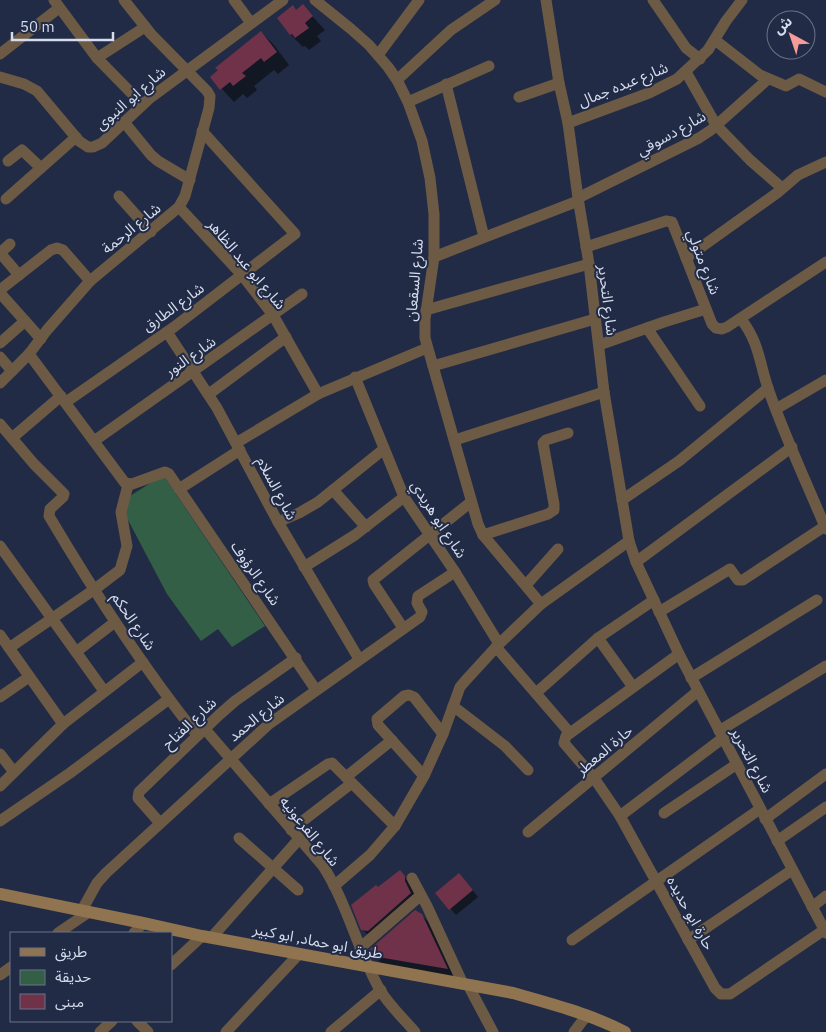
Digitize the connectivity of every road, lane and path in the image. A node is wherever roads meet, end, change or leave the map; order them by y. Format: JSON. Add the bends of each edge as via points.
{"nodes":[{"id":1,"x":124,"y":0,"type":"edge"},
{"id":2,"x":234,"y":0,"type":"edge"},
{"id":3,"x":283,"y":0,"type":"edge"},
{"id":4,"x":315,"y":0,"type":"edge"},
{"id":5,"x":419,"y":0,"type":"edge"},
{"id":6,"x":495,"y":0,"type":"edge"},
{"id":7,"x":546,"y":0,"type":"edge"},
{"id":8,"x":653,"y":0,"type":"edge"},
{"id":9,"x":742,"y":0,"type":"edge"},
{"id":10,"x":56,"y":4,"type":"edge"},
{"id":11,"x":330,"y":4,"type":"edge"},
{"id":12,"x":251,"y":24,"type":"junction"},
{"id":13,"x":145,"y":27,"type":"junction"},
{"id":14,"x":715,"y":40,"type":"junction"},
{"id":15,"x":0,"y":54,"type":"edge"},
{"id":16,"x":378,"y":55,"type":"junction"},
{"id":17,"x":97,"y":58,"type":"junction"},
{"id":18,"x":700,"y":59,"type":"junction"},
{"id":19,"x":488,"y":66,"type":"dead end"},
{"id":20,"x":187,"y":70,"type":"junction"},
{"id":21,"x":686,"y":72,"type":"junction"},
{"id":22,"x":0,"y":77,"type":"edge"},
{"id":23,"x":397,"y":80,"type":"junction"},
{"id":24,"x":768,"y":80,"type":"junction"},
{"id":25,"x":559,"y":83,"type":"junction"},
{"id":26,"x":446,"y":84,"type":"junction"},
{"id":27,"x":826,"y":92,"type":"edge"},
{"id":28,"x":519,"y":97,"type":"dead end"},
{"id":29,"x":408,"y":102,"type":"junction"},
{"id":30,"x":142,"y":104,"type":"junction"},
{"id":31,"x":124,"y":122,"type":"junction"},
{"id":32,"x":568,"y":123,"type":"junction"},
{"id":33,"x":716,"y":126,"type":"junction"},
{"id":34,"x":202,"y":131,"type":"junction"},
{"id":35,"x":76,"y":137,"type":"junction"},
{"id":36,"x":8,"y":160,"type":"dead end"},
{"id":37,"x":826,"y":162,"type":"edge"},
{"id":38,"x":41,"y":168,"type":"junction"},
{"id":39,"x":190,"y":180,"type":"junction"},
{"id":40,"x":782,"y":188,"type":"junction"},
{"id":41,"x":119,"y":196,"type":"dead end"},
{"id":42,"x":6,"y":199,"type":"dead end"},
{"id":43,"x":578,"y":200,"type":"junction"},
{"id":44,"x":179,"y":208,"type":"junction"},
{"id":45,"x":151,"y":232,"type":"junction"},
{"id":46,"x":484,"y":237,"type":"junction"},
{"id":47,"x":10,"y":244,"type":"dead end"},
{"id":48,"x":586,"y":247,"type":"junction"},
{"id":49,"x":434,"y":257,"type":"junction"},
{"id":50,"x":686,"y":258,"type":"junction"},
{"id":51,"x":826,"y":262,"type":"edge"},
{"id":52,"x":589,"y":264,"type":"junction"},
{"id":53,"x":19,"y":275,"type":"junction"},
{"id":54,"x":242,"y":275,"type":"junction"},
{"id":55,"x":90,"y":281,"type":"junction"},
{"id":56,"x":0,"y":292,"type":"edge"},
{"id":57,"x":302,"y":294,"type":"dead end"},
{"id":58,"x":706,"y":309,"type":"junction"},
{"id":59,"x":426,"y":310,"type":"junction"},
{"id":60,"x":272,"y":315,"type":"junction"},
{"id":61,"x":595,"y":319,"type":"junction"},
{"id":62,"x":741,"y":319,"type":"junction"},
{"id":63,"x":25,"y":321,"type":"junction"},
{"id":64,"x":647,"y":328,"type":"junction"},
{"id":65,"x":167,"y":332,"type":"junction"},
{"id":66,"x":286,"y":337,"type":"junction"},
{"id":67,"x":41,"y":339,"type":"junction"},
{"id":68,"x":0,"y":343,"type":"edge"},
{"id":69,"x":599,"y":345,"type":"junction"},
{"id":70,"x":427,"y":348,"type":"junction"},
{"id":71,"x":29,"y":354,"type":"junction"},
{"id":72,"x":0,"y":357,"type":"edge"},
{"id":73,"x":433,"y":366,"type":"junction"},
{"id":74,"x":12,"y":371,"type":"junction"},
{"id":75,"x":194,"y":372,"type":"junction"},
{"id":76,"x":355,"y":377,"type":"junction"},
{"id":77,"x":826,"y":380,"type":"edge"},
{"id":78,"x":0,"y":383,"type":"edge"},
{"id":79,"x":768,"y":388,"type":"junction"},
{"id":80,"x":604,"y":392,"type":"junction"},
{"id":81,"x":209,"y":394,"type":"junction"},
{"id":82,"x":318,"y":394,"type":"junction"},
{"id":83,"x":64,"y":399,"type":"junction"},
{"id":84,"x":700,"y":406,"type":"dead end"},
{"id":85,"x":776,"y":409,"type":"junction"},
{"id":86,"x":0,"y":424,"type":"edge"},
{"id":87,"x":568,"y":433,"type":"dead end"},
{"id":88,"x":12,"y":438,"type":"junction"},
{"id":89,"x":455,"y":440,"type":"junction"},
{"id":90,"x":94,"y":441,"type":"junction"},
{"id":91,"x":238,"y":446,"type":"junction"},
{"id":92,"x":792,"y":447,"type":"junction"},
{"id":93,"x":384,"y":449,"type":"junction"},
{"id":94,"x":128,"y":485,"type":"junction"},
{"id":95,"x":179,"y":489,"type":"junction"},
{"id":96,"x":333,"y":490,"type":"junction"},
{"id":97,"x":404,"y":497,"type":"junction"},
{"id":98,"x":622,"y":500,"type":"junction"},
{"id":99,"x":471,"y":502,"type":"junction"},
{"id":100,"x":278,"y":522,"type":"junction"},
{"id":101,"x":366,"y":527,"type":"junction"},
{"id":102,"x":825,"y":528,"type":"edge"},
{"id":103,"x":430,"y":535,"type":"junction"},
{"id":104,"x":483,"y":535,"type":"junction"},
{"id":105,"x":629,"y":541,"type":"junction"},
{"id":106,"x":0,"y":546,"type":"edge"},
{"id":107,"x":558,"y":549,"type":"dead end"},
{"id":108,"x":636,"y":562,"type":"junction"},
{"id":109,"x":304,"y":567,"type":"junction"},
{"id":110,"x":455,"y":572,"type":"junction"},
{"id":111,"x":526,"y":585,"type":"junction"},
{"id":112,"x":95,"y":590,"type":"junction"},
{"id":113,"x":654,"y":600,"type":"junction"},
{"id":114,"x":817,"y":600,"type":"dead end"},
{"id":115,"x":541,"y":604,"type":"junction"},
{"id":116,"x":660,"y":612,"type":"junction"},
{"id":117,"x":52,"y":618,"type":"junction"},
{"id":118,"x":115,"y":622,"type":"junction"},
{"id":119,"x":402,"y":628,"type":"junction"},
{"id":120,"x":0,"y":634,"type":"edge"},
{"id":121,"x":598,"y":638,"type":"junction"},
{"id":122,"x":497,"y":646,"type":"junction"},
{"id":123,"x":9,"y":648,"type":"junction"},
{"id":124,"x":76,"y":652,"type":"junction"},
{"id":125,"x":679,"y":654,"type":"junction"},
{"id":126,"x":296,"y":658,"type":"junction"},
{"id":127,"x":359,"y":659,"type":"junction"},
{"id":128,"x":143,"y":662,"type":"junction"},
{"id":129,"x":826,"y":666,"type":"edge"},
{"id":130,"x":29,"y":677,"type":"junction"},
{"id":131,"x":691,"y":678,"type":"junction"},
{"id":132,"x":633,"y":687,"type":"junction"},
{"id":133,"x":316,"y":690,"type":"junction"},
{"id":134,"x":104,"y":691,"type":"junction"},
{"id":135,"x":698,"y":691,"type":"junction"},
{"id":136,"x":536,"y":693,"type":"junction"},
{"id":137,"x":0,"y":696,"type":"edge"},
{"id":138,"x":169,"y":699,"type":"junction"},
{"id":139,"x":453,"y":706,"type":"junction"},
{"id":140,"x":63,"y":724,"type":"junction"},
{"id":141,"x":201,"y":731,"type":"junction"},
{"id":142,"x":570,"y":732,"type":"junction"},
{"id":143,"x":442,"y":734,"type":"junction"},
{"id":144,"x":721,"y":735,"type":"junction"},
{"id":145,"x":392,"y":740,"type":"junction"},
{"id":146,"x":0,"y":754,"type":"edge"},
{"id":147,"x":230,"y":758,"type":"junction"},
{"id":148,"x":736,"y":764,"type":"junction"},
{"id":149,"x":528,"y":770,"type":"dead end"},
{"id":150,"x":14,"y":772,"type":"junction"},
{"id":151,"x":826,"y":774,"type":"edge"},
{"id":152,"x":424,"y":776,"type":"junction"},
{"id":153,"x":594,"y":778,"type":"junction"},
{"id":154,"x":349,"y":780,"type":"junction"},
{"id":155,"x":0,"y":786,"type":"edge"},
{"id":156,"x":269,"y":804,"type":"junction"},
{"id":157,"x":826,"y":807,"type":"edge"},
{"id":158,"x":664,"y":813,"type":"dead end"},
{"id":159,"x":763,"y":814,"type":"junction"},
{"id":160,"x":620,"y":816,"type":"junction"},
{"id":161,"x":0,"y":821,"type":"edge"},
{"id":162,"x":160,"y":823,"type":"junction"},
{"id":163,"x":395,"y":826,"type":"junction"},
{"id":164,"x":291,"y":830,"type":"junction"},
{"id":165,"x":528,"y":832,"type":"dead end"},
{"id":166,"x":239,"y":838,"type":"dead end"},
{"id":167,"x":299,"y":839,"type":"junction"},
{"id":168,"x":777,"y":841,"type":"junction"},
{"id":169,"x":272,"y":868,"type":"junction"},
{"id":170,"x":792,"y":870,"type":"junction"},
{"id":171,"x":412,"y":878,"type":"dead end"},
{"id":172,"x":656,"y":882,"type":"junction"},
{"id":173,"x":334,"y":886,"type":"junction"},
{"id":174,"x":298,"y":890,"type":"dead end"},
{"id":175,"x":0,"y":894,"type":"edge"},
{"id":176,"x":422,"y":895,"type":"junction"},
{"id":177,"x":826,"y":896,"type":"edge"},
{"id":178,"x":812,"y":907,"type":"junction"},
{"id":179,"x":85,"y":911,"type":"junction"},
{"id":180,"x":144,"y":923,"type":"junction"},
{"id":181,"x":59,"y":932,"type":"edge"},
{"id":182,"x":135,"y":932,"type":"edge"},
{"id":183,"x":825,"y":932,"type":"edge"},
{"id":184,"x":207,"y":937,"type":"junction"},
{"id":185,"x":572,"y":940,"type":"dead end"},
{"id":186,"x":688,"y":940,"type":"junction"},
{"id":187,"x":360,"y":948,"type":"junction"},
{"id":188,"x":298,"y":954,"type":"junction"},
{"id":189,"x":172,"y":964,"type":"edge"},
{"id":190,"x":369,"y":968,"type":"junction"},
{"id":191,"x":466,"y":985,"type":"junction"},
{"id":192,"x":381,"y":990,"type":"junction"},
{"id":193,"x":587,"y":1015,"type":"junction"},
{"id":194,"x":111,"y":1022,"type":"edge"},
{"id":195,"x":138,"y":1022,"type":"edge"},
{"id":196,"x":100,"y":1032,"type":"edge"},
{"id":197,"x":148,"y":1032,"type":"edge"},
{"id":198,"x":226,"y":1032,"type":"edge"},
{"id":199,"x":331,"y":1032,"type":"edge"},
{"id":200,"x":414,"y":1032,"type":"edge"},
{"id":201,"x":494,"y":1032,"type":"edge"},
{"id":202,"x":574,"y":1032,"type":"edge"},
{"id":203,"x":626,"y":1032,"type":"edge"}],
"edges":[{"from":1,"to":13,"type":"street"},
{"from":2,"to":12,"type":"street"},
{"from":3,"to":12,"type":"street","name":"شارع ابو النبوى"},
{"from":4,"to":11,"type":"street","name":"شارع السقعان"},
{"from":5,"to":16,"type":"street"},
{"from":6,"to":23,"type":"street","via":[[451,30]]},
{"from":7,"to":25,"type":"street","name":"شارع التحرير"},
{"from":8,"to":18,"type":"street","via":[[686,48]]},
{"from":9,"to":14,"type":"street","name":"شارع عبده جمال"},
{"from":10,"to":15,"type":"street"},
{"from":10,"to":17,"type":"street"},
{"from":11,"to":16,"type":"street","name":"شارع السقعان"},
{"from":12,"to":20,"type":"street","name":"شارع ابو النبوى"},
{"from":13,"to":17,"type":"street"},
{"from":13,"to":20,"type":"street"},
{"from":14,"to":18,"type":"street","name":"شارع عبده جمال"},
{"from":14,"to":24,"type":"street"},
{"from":16,"to":23,"type":"street","name":"شارع السقعان"},
{"from":17,"to":30,"type":"street"},
{"from":18,"to":21,"type":"street","name":"شارع عبده جمال"},
{"from":19,"to":26,"type":"street"},
{"from":20,"to":30,"type":"street","name":"شارع ابو النبوى"},
{"from":20,"to":34,"type":"street","name":"شارع الرحمة","via":[[210,96],[210,108]]},
{"from":21,"to":32,"type":"street","name":"شارع عبده جمال","via":[[649,93]]},
{"from":21,"to":33,"type":"street"},
{"from":22,"to":35,"type":"street","name":"شارع ابو النبوى","via":[[37,91]]},
{"from":23,"to":29,"type":"street","name":"شارع السقعان"},
{"from":24,"to":27,"type":"street","via":[[786,86],[799,79]]},
{"from":24,"to":33,"type":"street","name":"شارع دسوقي"},
{"from":25,"to":28,"type":"street"},
{"from":25,"to":32,"type":"street","name":"شارع التحرير"},
{"from":26,"to":29,"type":"street"},
{"from":26,"to":46,"type":"street"},
{"from":29,"to":49,"type":"street","name":"شارع السقعان","via":[[422,141],[430,178]]},
{"from":30,"to":31,"type":"street","name":"شارع ابو النبوى"},
{"from":31,"to":35,"type":"street","name":"شارع ابو النبوى","via":[[93,147],[84,145]]},
{"from":31,"to":39,"type":"street","via":[[151,155]]},
{"from":32,"to":43,"type":"street","name":"شارع التحرير"},
{"from":33,"to":40,"type":"street"},
{"from":33,"to":43,"type":"street","name":"شارع دسوقي","via":[[686,145]]},
{"from":34,"to":39,"type":"street","name":"شارع الرحمة"},
{"from":34,"to":54,"type":"street","name":"شارع الطارق","via":[[295,234]]},
{"from":35,"to":38,"type":"street"},
{"from":36,"to":38,"type":"street","via":[[22,150]]},
{"from":37,"to":40,"type":"street","via":[[798,175]]},
{"from":38,"to":42,"type":"street"},
{"from":39,"to":44,"type":"street","name":"شارع الرحمة"},
{"from":40,"to":50,"type":"street"},
{"from":41,"to":45,"type":"street"},
{"from":43,"to":46,"type":"street","name":"شارع دسوقي"},
{"from":43,"to":48,"type":"street","name":"شارع التحرير"},
{"from":44,"to":45,"type":"street","name":"شارع الرحمة"},
{"from":44,"to":54,"type":"street","name":"شارع ابو عبد الظاهر"},
{"from":45,"to":55,"type":"street","name":"شارع الرحمة"},
{"from":46,"to":49,"type":"street","name":"شارع دسوقي"},
{"from":47,"to":53,"type":"street","via":[[1,254]]},
{"from":48,"to":50,"type":"street","name":"شارع متولي","via":[[666,220],[673,224]]},
{"from":48,"to":52,"type":"street","name":"شارع التحرير"},
{"from":49,"to":59,"type":"street","name":"شارع السقعان"},
{"from":50,"to":58,"type":"street","name":"شارع متولي"},
{"from":51,"to":62,"type":"street"},
{"from":52,"to":59,"type":"street"},
{"from":52,"to":61,"type":"street","name":"شارع التحرير"},
{"from":53,"to":55,"type":"street","via":[[57,248],[63,250]]},
{"from":53,"to":56,"type":"street"},
{"from":54,"to":60,"type":"street","name":"شارع ابو عبد الظاهر"},
{"from":54,"to":65,"type":"street","name":"شارع الطارق"},
{"from":55,"to":67,"type":"street","name":"شارع الرحمة"},
{"from":56,"to":63,"type":"street"},
{"from":57,"to":60,"type":"street","name":"شارع النور"},
{"from":58,"to":62,"type":"street","name":"شارع متولي","via":[[716,328],[728,327]]},
{"from":58,"to":64,"type":"street"},
{"from":59,"to":70,"type":"street","name":"شارع السقعان"},
{"from":60,"to":66,"type":"street","name":"شارع ابو عبد الظاهر"},
{"from":60,"to":75,"type":"street","name":"شارع النور"},
{"from":61,"to":69,"type":"street","name":"شارع التحرير"},
{"from":61,"to":73,"type":"street"},
{"from":62,"to":79,"type":"street","via":[[756,342]]},
{"from":63,"to":67,"type":"street"},
{"from":63,"to":68,"type":"street"},
{"from":64,"to":69,"type":"street"},
{"from":64,"to":84,"type":"street"},
{"from":65,"to":75,"type":"street","name":"شارع السلام"},
{"from":65,"to":83,"type":"street","name":"شارع الطارق"},
{"from":66,"to":81,"type":"street"},
{"from":66,"to":82,"type":"street","name":"شارع ابو عبد الظاهر"},
{"from":67,"to":71,"type":"street","name":"شارع الرحمة"},
{"from":69,"to":80,"type":"street","name":"شارع التحرير"},
{"from":70,"to":73,"type":"street","name":"شارع السقعان"},
{"from":70,"to":76,"type":"street"},
{"from":71,"to":74,"type":"street","name":"شارع الرحمة"},
{"from":71,"to":83,"type":"street"},
{"from":72,"to":74,"type":"street"},
{"from":73,"to":89,"type":"street","name":"شارع السقعان"},
{"from":74,"to":78,"type":"street","name":"شارع الرحمة"},
{"from":75,"to":81,"type":"street","name":"شارع السلام"},
{"from":75,"to":90,"type":"street","name":"شارع النور"},
{"from":76,"to":82,"type":"street"},
{"from":76,"to":93,"type":"street","name":"شارع ابو هريدي"},
{"from":77,"to":85,"type":"street"},
{"from":79,"to":85,"type":"street"},
{"from":79,"to":98,"type":"street","via":[[680,461]]},
{"from":80,"to":89,"type":"street"},
{"from":80,"to":98,"type":"street","name":"شارع التحرير"},
{"from":81,"to":91,"type":"street","name":"شارع السلام"},
{"from":82,"to":91,"type":"street"},
{"from":83,"to":88,"type":"street","name":"شارع الطارق"},
{"from":83,"to":90,"type":"street"},
{"from":85,"to":92,"type":"street"},
{"from":86,"to":88,"type":"street"},
{"from":87,"to":104,"type":"street","via":[[543,443],[554,510]]},
{"from":88,"to":112,"type":"street","name":"شارع الحكم","via":[[63,493],[64,496],[50,509],[51,519]]},
{"from":89,"to":99,"type":"street","name":"شارع السقعان"},
{"from":90,"to":94,"type":"street"},
{"from":91,"to":95,"type":"street"},
{"from":91,"to":100,"type":"street","name":"شارع السلام"},
{"from":92,"to":102,"type":"street"},
{"from":92,"to":108,"type":"street"},
{"from":93,"to":96,"type":"street"},
{"from":93,"to":97,"type":"street","name":"شارع ابو هريدي"},
{"from":94,"to":95,"type":"street","name":"شارع الرؤوف","via":[[165,472]]},
{"from":94,"to":112,"type":"street","via":[[121,512],[127,546],[124,559],[120,570]]},
{"from":95,"to":126,"type":"street","name":"شارع الرؤوف"},
{"from":96,"to":100,"type":"street","via":[[309,508]]},
{"from":96,"to":101,"type":"street"},
{"from":97,"to":101,"type":"street"},
{"from":97,"to":103,"type":"street","name":"شارع ابو هريدي"},
{"from":98,"to":105,"type":"street","name":"شارع التحرير"},
{"from":99,"to":103,"type":"street"},
{"from":99,"to":104,"type":"street","name":"شارع السقعان"},
{"from":100,"to":109,"type":"street","name":"شارع السلام"},
{"from":101,"to":109,"type":"street"},
{"from":102,"to":116,"type":"street","via":[[743,580],[738,580],[730,569]]},
{"from":103,"to":110,"type":"street","name":"شارع ابو هريدي"},
{"from":103,"to":119,"type":"street","via":[[373,580]]},
{"from":104,"to":111,"type":"street","name":"شارع السقعان"},
{"from":105,"to":108,"type":"street","name":"شارع التحرير"},
{"from":105,"to":115,"type":"street"},
{"from":106,"to":117,"type":"street"},
{"from":107,"to":111,"type":"street"},
{"from":108,"to":113,"type":"street","name":"شارع التحرير"},
{"from":109,"to":127,"type":"street","name":"شارع السلام"},
{"from":110,"to":119,"type":"street","name":"شارع الحمد","via":[[418,596],[422,614]]},
{"from":110,"to":122,"type":"street","name":"شارع ابو هريدي"},
{"from":111,"to":115,"type":"street","name":"شارع السقعان"},
{"from":112,"to":117,"type":"street"},
{"from":112,"to":118,"type":"street","name":"شارع الحكم"},
{"from":113,"to":116,"type":"street","name":"شارع التحرير"},
{"from":113,"to":121,"type":"street"},
{"from":114,"to":131,"type":"street"},
{"from":115,"to":122,"type":"street"},
{"from":116,"to":125,"type":"street","name":"شارع التحرير"},
{"from":117,"to":123,"type":"street"},
{"from":117,"to":124,"type":"street"},
{"from":118,"to":124,"type":"street"},
{"from":118,"to":128,"type":"street","name":"شارع الحكم"},
{"from":119,"to":127,"type":"street","name":"شارع الحمد"},
{"from":120,"to":123,"type":"street"},
{"from":121,"to":132,"type":"street"},
{"from":121,"to":136,"type":"street"},
{"from":122,"to":136,"type":"street","name":"شارع ابو هريدي"},
{"from":122,"to":139,"type":"street","via":[[460,687]]},
{"from":123,"to":130,"type":"street"},
{"from":124,"to":134,"type":"street"},
{"from":125,"to":131,"type":"street","name":"شارع التحرير"},
{"from":125,"to":132,"type":"street"},
{"from":126,"to":133,"type":"street","name":"شارع الرؤوف"},
{"from":126,"to":141,"type":"street","name":"شارع الفتاح","via":[[235,701]]},
{"from":127,"to":133,"type":"street","name":"شارع الحمد"},
{"from":128,"to":134,"type":"street"},
{"from":128,"to":138,"type":"street","name":"شارع الحكم"},
{"from":129,"to":144,"type":"street"},
{"from":130,"to":137,"type":"street"},
{"from":130,"to":140,"type":"street"},
{"from":131,"to":135,"type":"street","name":"شارع التحرير"},
{"from":132,"to":142,"type":"street"},
{"from":133,"to":147,"type":"street","name":"شارع الحمد"},
{"from":134,"to":140,"type":"street"},
{"from":135,"to":144,"type":"street","name":"شارع التحرير"},
{"from":135,"to":153,"type":"street","name":"حارة المعطر"},
{"from":136,"to":142,"type":"street","name":"شارع ابو هريدي"},
{"from":138,"to":141,"type":"street","name":"شارع الحكم"},
{"from":138,"to":161,"type":"street"},
{"from":139,"to":143,"type":"street"},
{"from":139,"to":149,"type":"street","via":[[505,746]]},
{"from":140,"to":150,"type":"street"},
{"from":141,"to":147,"type":"street","name":"شارع الفرعونيه"},
{"from":141,"to":162,"type":"street","name":"شارع الفتاح","via":[[138,794]]},
{"from":142,"to":153,"type":"street","name":"حارة ابو حديده","via":[[564,738],[566,745]]},
{"from":143,"to":145,"type":"street","via":[[410,695],[404,696],[377,719]]},
{"from":143,"to":152,"type":"street"},
{"from":144,"to":148,"type":"street","name":"شارع التحرير"},
{"from":144,"to":160,"type":"street"},
{"from":145,"to":152,"type":"street"},
{"from":145,"to":154,"type":"street"},
{"from":146,"to":150,"type":"street"},
{"from":147,"to":156,"type":"street","name":"شارع الفرعونيه"},
{"from":147,"to":162,"type":"street","name":"شارع الحمد"},
{"from":148,"to":158,"type":"street"},
{"from":148,"to":159,"type":"street","name":"شارع التحرير"},
{"from":150,"to":155,"type":"street"},
{"from":151,"to":159,"type":"street"},
{"from":152,"to":163,"type":"street"},
{"from":153,"to":160,"type":"street","name":"حارة ابو حديده"},
{"from":153,"to":165,"type":"street","name":"حارة المعطر"},
{"from":154,"to":156,"type":"street","via":[[335,764],[330,763]]},
{"from":154,"to":163,"type":"street"},
{"from":154,"to":164,"type":"street"},
{"from":156,"to":164,"type":"street","name":"شارع الفرعونيه"},
{"from":157,"to":168,"type":"street"},
{"from":159,"to":168,"type":"street","name":"شارع التحرير"},
{"from":159,"to":172,"type":"street"},
{"from":160,"to":172,"type":"street","name":"حارة ابو حديده"},
{"from":162,"to":179,"type":"street","name":"شارع الحمد","via":[[106,872],[97,883]]},
{"from":163,"to":173,"type":"street","via":[[370,855]]},
{"from":164,"to":167,"type":"street","name":"شارع الفرعونيه"},
{"from":166,"to":169,"type":"street"},
{"from":167,"to":169,"type":"street"},
{"from":167,"to":173,"type":"street","name":"شارع الفرعونيه","via":[[318,859]]},
{"from":168,"to":170,"type":"street","name":"شارع التحرير"},
{"from":169,"to":174,"type":"street"},
{"from":169,"to":184,"type":"street"},
{"from":170,"to":178,"type":"street","name":"شارع التحرير"},
{"from":170,"to":186,"type":"street"},
{"from":171,"to":176,"type":"street"},
{"from":172,"to":185,"type":"street"},
{"from":172,"to":186,"type":"street","name":"حارة ابو حديده"},
{"from":173,"to":187,"type":"street","name":"شارع الفرعونيه"},
{"from":175,"to":179,"type":"main road","name":"طريق ابو حماد, ابو كبير"},
{"from":176,"to":187,"type":"street"},
{"from":176,"to":191,"type":"street"},
{"from":177,"to":178,"type":"street"},
{"from":178,"to":183,"type":"street","name":"شارع التحرير"},
{"from":179,"to":180,"type":"main road","name":"طريق ابو حماد, ابو كبير"},
{"from":179,"to":181,"type":"street"},
{"from":180,"to":182,"type":"street"},
{"from":180,"to":184,"type":"main road","name":"طريق ابو حماد, ابو كبير"},
{"from":183,"to":186,"type":"street","name":"حارة ابو حديده","via":[[725,995],[715,988]]},
{"from":184,"to":188,"type":"main road","name":"طريق ابو حماد, ابو كبير"},
{"from":184,"to":189,"type":"street"},
{"from":187,"to":190,"type":"street","name":"شارع الفرعونيه"},
{"from":188,"to":190,"type":"main road","name":"طريق ابو حماد, ابو كبير"},
{"from":188,"to":198,"type":"street"},
{"from":190,"to":191,"type":"main road","name":"طريق ابو حماد, ابو كبير"},
{"from":190,"to":192,"type":"street","name":"شارع الفرعونيه"},
{"from":191,"to":193,"type":"main road","name":"طريق ابو حماد, ابو كبير","via":[[513,993]]},
{"from":191,"to":201,"type":"street"},
{"from":192,"to":199,"type":"street"},
{"from":192,"to":200,"type":"street","name":"شارع الفرعونيه"},
{"from":193,"to":202,"type":"street"},
{"from":193,"to":203,"type":"main road","name":"طريق ابو حماد, ابو كبير"},
{"from":194,"to":196,"type":"street"},
{"from":195,"to":197,"type":"street"}]}
